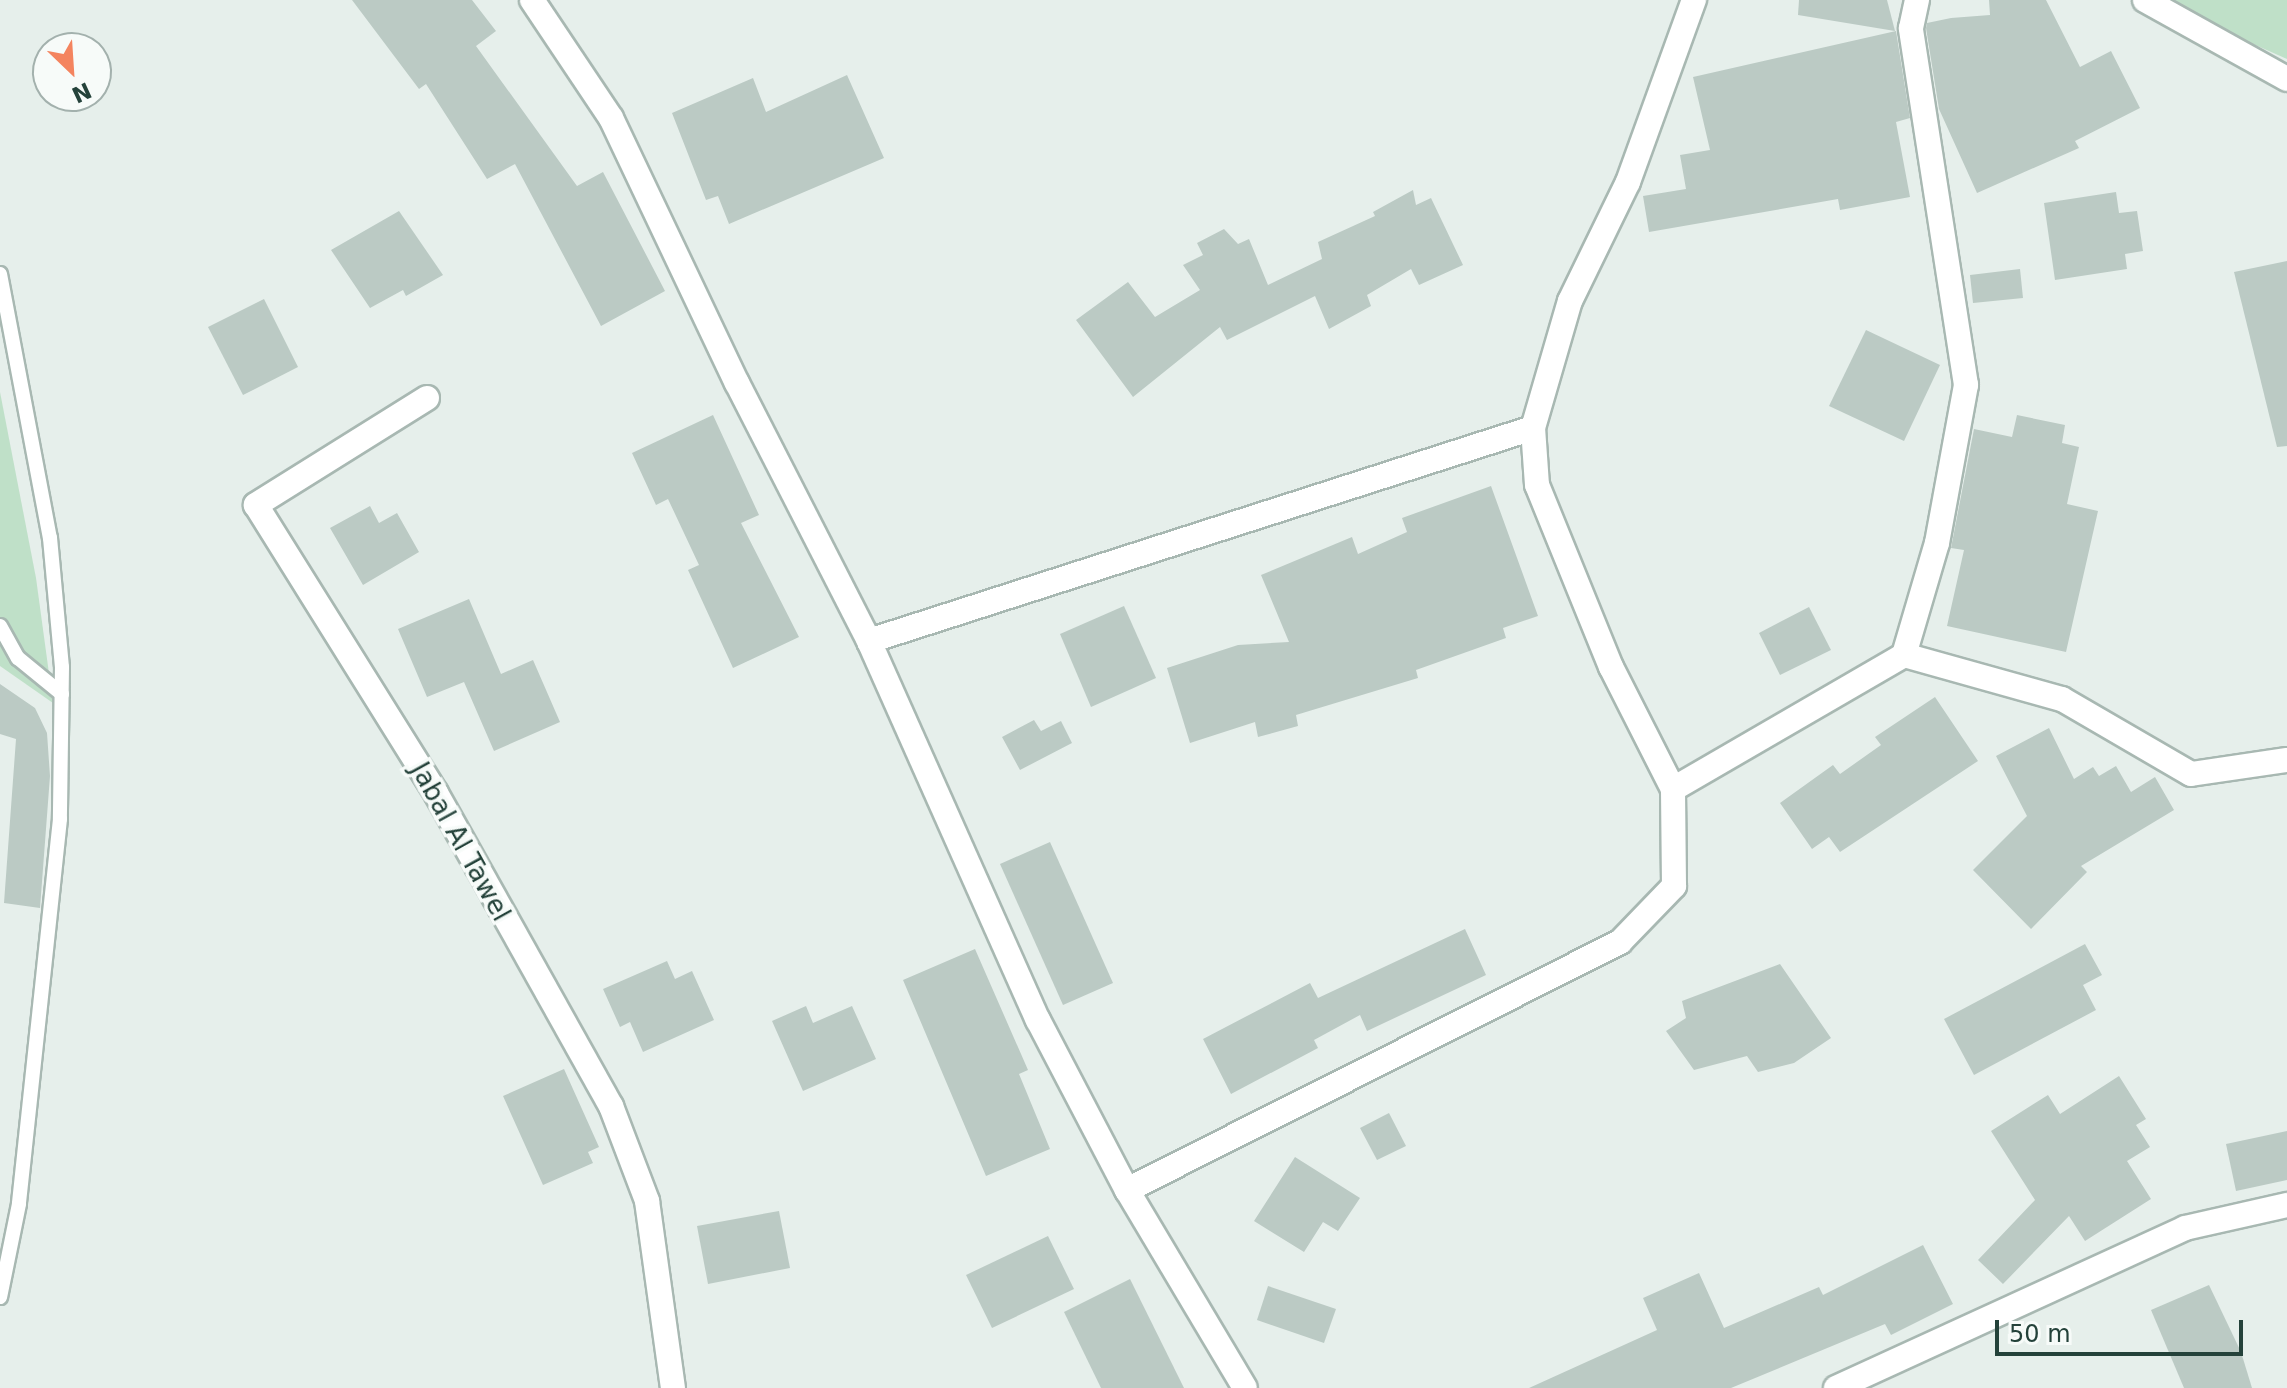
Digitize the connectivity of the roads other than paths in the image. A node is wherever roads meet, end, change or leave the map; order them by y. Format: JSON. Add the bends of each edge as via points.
{"nodes":[{"id":1,"x":532,"y":0,"type":"edge"},
{"id":2,"x":1694,"y":0,"type":"edge"},
{"id":3,"x":1917,"y":0,"type":"edge"},
{"id":4,"x":2145,"y":0,"type":"edge"},
{"id":5,"x":2287,"y":79,"type":"edge"},
{"id":6,"x":0,"y":274,"type":"edge"},
{"id":7,"x":427,"y":398,"type":"dead end"},
{"id":8,"x":1533,"y":428,"type":"junction"},
{"id":9,"x":0,"y":626,"type":"edge"},
{"id":10,"x":869,"y":641,"type":"junction"},
{"id":11,"x":1904,"y":655,"type":"junction"},
{"id":12,"x":62,"y":694,"type":"junction"},
{"id":13,"x":2287,"y":760,"type":"edge"},
{"id":14,"x":1673,"y":789,"type":"junction"},
{"id":15,"x":1127,"y":1190,"type":"junction"},
{"id":16,"x":2287,"y":1205,"type":"edge"},
{"id":17,"x":0,"y":1297,"type":"edge"},
{"id":18,"x":673,"y":1388,"type":"edge"},
{"id":19,"x":1245,"y":1388,"type":"edge"},
{"id":20,"x":1836,"y":1388,"type":"edge"}],
"edges":[{"from":1,"to":10,"type":"street","via":[[611,118],[737,383]]},
{"from":2,"to":8,"type":"street","via":[[1628,182],[1570,301]]},
{"from":3,"to":11,"type":"street","via":[[1911,28],[1966,385],[1937,543]]},
{"from":4,"to":5,"type":"street"},
{"from":6,"to":12,"type":"lane","via":[[50,538]]},
{"from":7,"to":18,"type":"street","name":"Jabal Al Tawel","via":[[256,505],[436,793],[611,1106],[647,1201]]},
{"from":8,"to":10,"type":"street"},
{"from":8,"to":14,"type":"street","via":[[1537,485],[1611,667]]},
{"from":9,"to":12,"type":"lane","via":[[18,658]]},
{"from":10,"to":15,"type":"street","via":[[1038,1020]]},
{"from":11,"to":13,"type":"street","via":[[2062,699],[2191,774]]},
{"from":11,"to":14,"type":"street"},
{"from":12,"to":17,"type":"lane","via":[[60,819],[19,1204]]},
{"from":14,"to":15,"type":"street","via":[[1674,886],[1620,942]]},
{"from":15,"to":19,"type":"street"},
{"from":16,"to":20,"type":"street","via":[[2185,1228]]}]}
